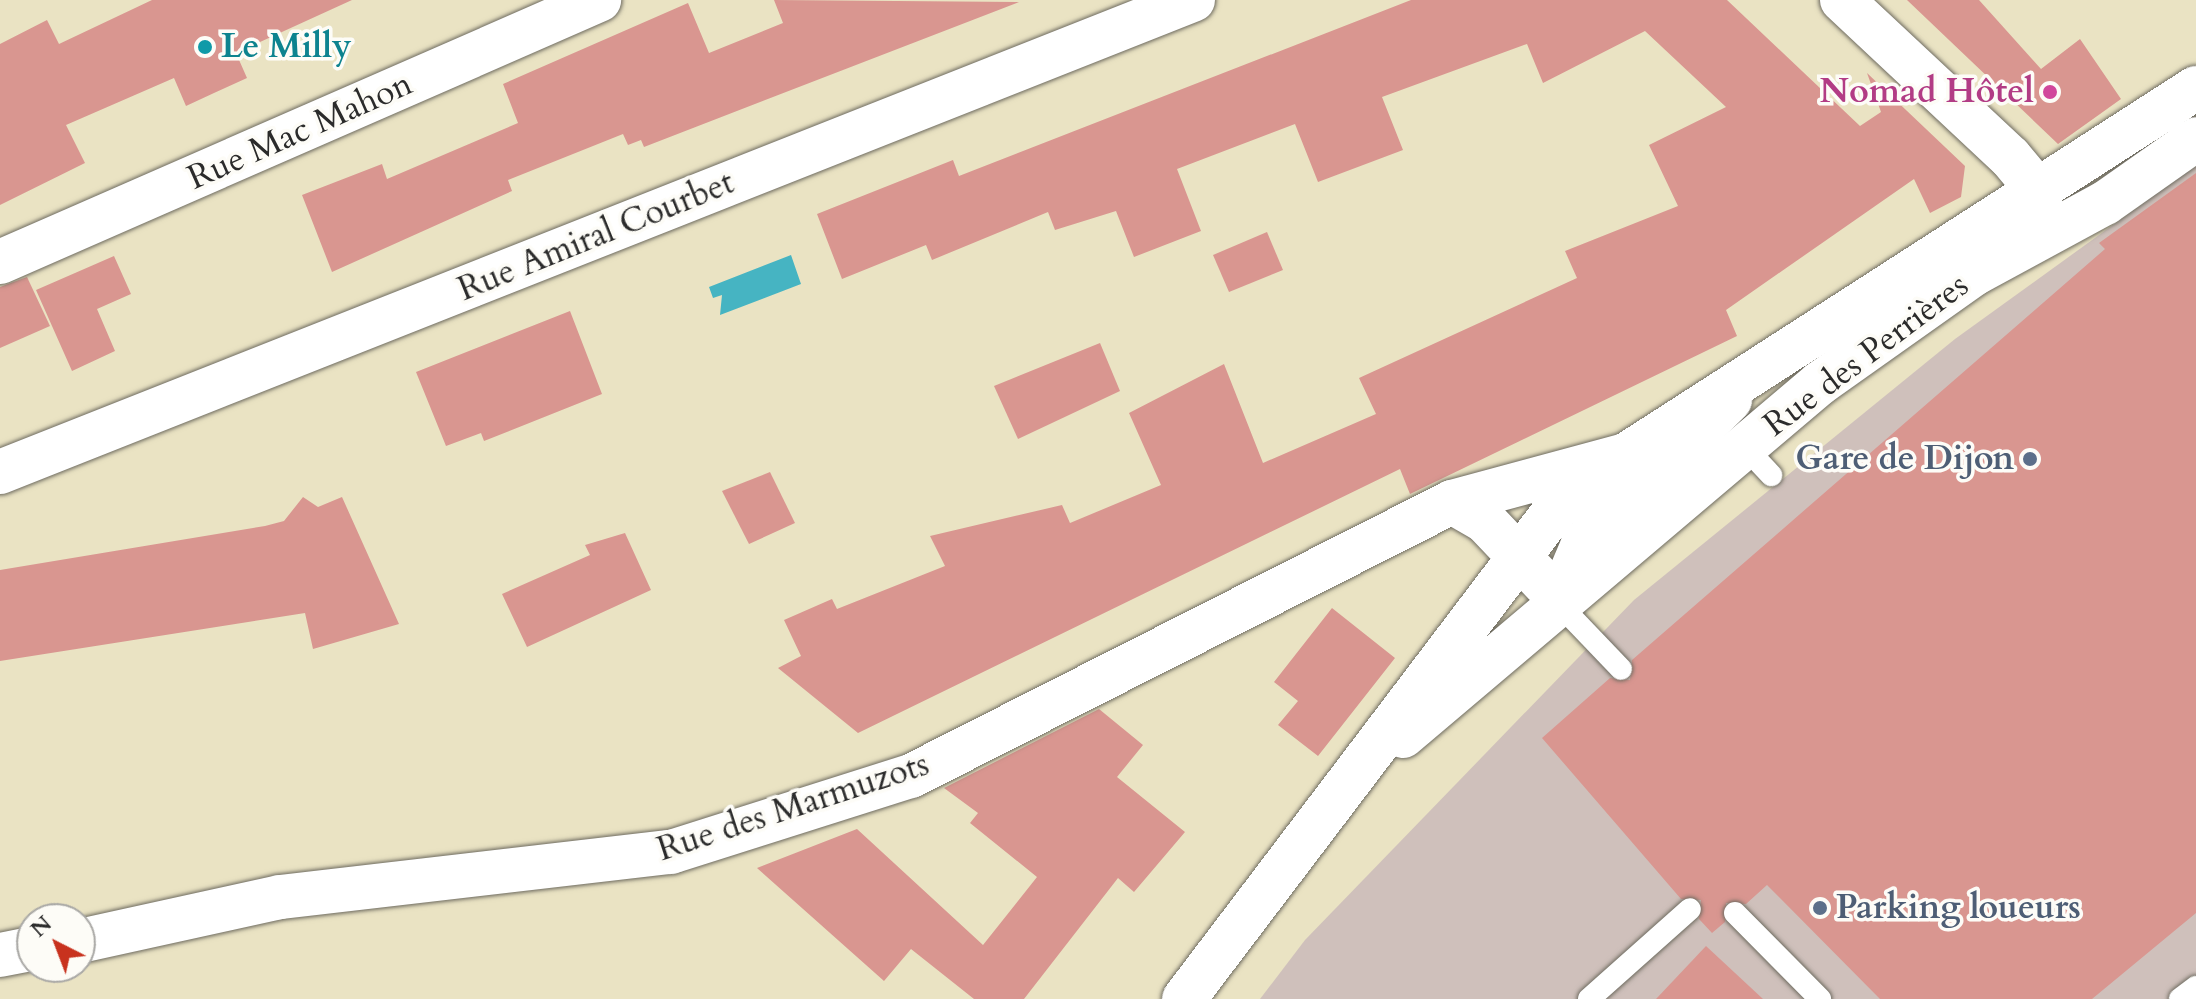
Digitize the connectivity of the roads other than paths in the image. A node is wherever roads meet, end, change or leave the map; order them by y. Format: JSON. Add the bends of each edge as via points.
{"nodes":[{"id":1,"x":599,"y":0,"type":"edge"},
{"id":2,"x":1193,"y":0,"type":"edge"},
{"id":3,"x":1842,"y":0,"type":"edge"},
{"id":4,"x":2196,"y":88,"type":"edge"},
{"id":5,"x":2196,"y":139,"type":"edge"},
{"id":6,"x":2040,"y":193,"type":"junction"},
{"id":7,"x":2041,"y":238,"type":"junction"},
{"id":8,"x":0,"y":262,"type":"edge"},
{"id":9,"x":1766,"y":365,"type":"junction"},
{"id":10,"x":1626,"y":455,"type":"junction"},
{"id":11,"x":0,"y":472,"type":"edge"},
{"id":12,"x":1452,"y":502,"type":"junction"},
{"id":13,"x":1519,"y":550,"type":"junction"},
{"id":14,"x":1558,"y":603,"type":"junction"},
{"id":15,"x":1621,"y":669,"type":"dead end"},
{"id":16,"x":1358,"y":772,"type":"junction"},
{"id":17,"x":1690,"y":909,"type":"dead end"},
{"id":18,"x":1735,"y":913,"type":"dead end"},
{"id":19,"x":96,"y":937,"type":"edge"},
{"id":20,"x":2196,"y":987,"type":"edge"},
{"id":21,"x":1184,"y":999,"type":"edge"},
{"id":22,"x":1589,"y":999,"type":"edge"},
{"id":23,"x":1820,"y":999,"type":"edge"},
{"id":24,"x":2180,"y":999,"type":"edge"}],
"edges":[{"from":1,"to":8,"type":"street","name":"Rue Mac Mahon"},
{"from":2,"to":11,"type":"street","name":"Rue Amiral Courbet"},
{"from":3,"to":6,"type":"street"},
{"from":4,"to":6,"type":"street","name":"Rue des Perrières"},
{"from":5,"to":7,"type":"street","name":"Rue des Perrières"},
{"from":6,"to":7,"type":"street"},
{"from":6,"to":9,"type":"street","name":"Rue des Perrières"},
{"from":7,"to":14,"type":"street","name":"Rue des Perrières","via":[[1974,274],[1758,460]]},
{"from":9,"to":10,"type":"street","name":"Rue des Perrières"},
{"from":9,"to":14,"type":"street","name":"Rue des Perrières","via":[[1583,544]]},
{"from":10,"to":12,"type":"street","name":"Rue des Marmuzots"},
{"from":10,"to":13,"type":"street","name":"Rue des Perrières","via":[[1555,510]]},
{"from":12,"to":13,"type":"street"},
{"from":12,"to":19,"type":"street","name":"Rue des Marmuzots","via":[[911,776],[671,852],[280,897]]},
{"from":13,"to":14,"type":"street"},
{"from":13,"to":16,"type":"street","name":"Rue des Perrières"},
{"from":14,"to":15,"type":"lane"},
{"from":14,"to":16,"type":"street","name":"Rue des Perrières"},
{"from":16,"to":21,"type":"street","name":"Rue des Perrières"},
{"from":17,"to":22,"type":"lane"},
{"from":18,"to":23,"type":"lane"},
{"from":20,"to":24,"type":"lane"}]}
